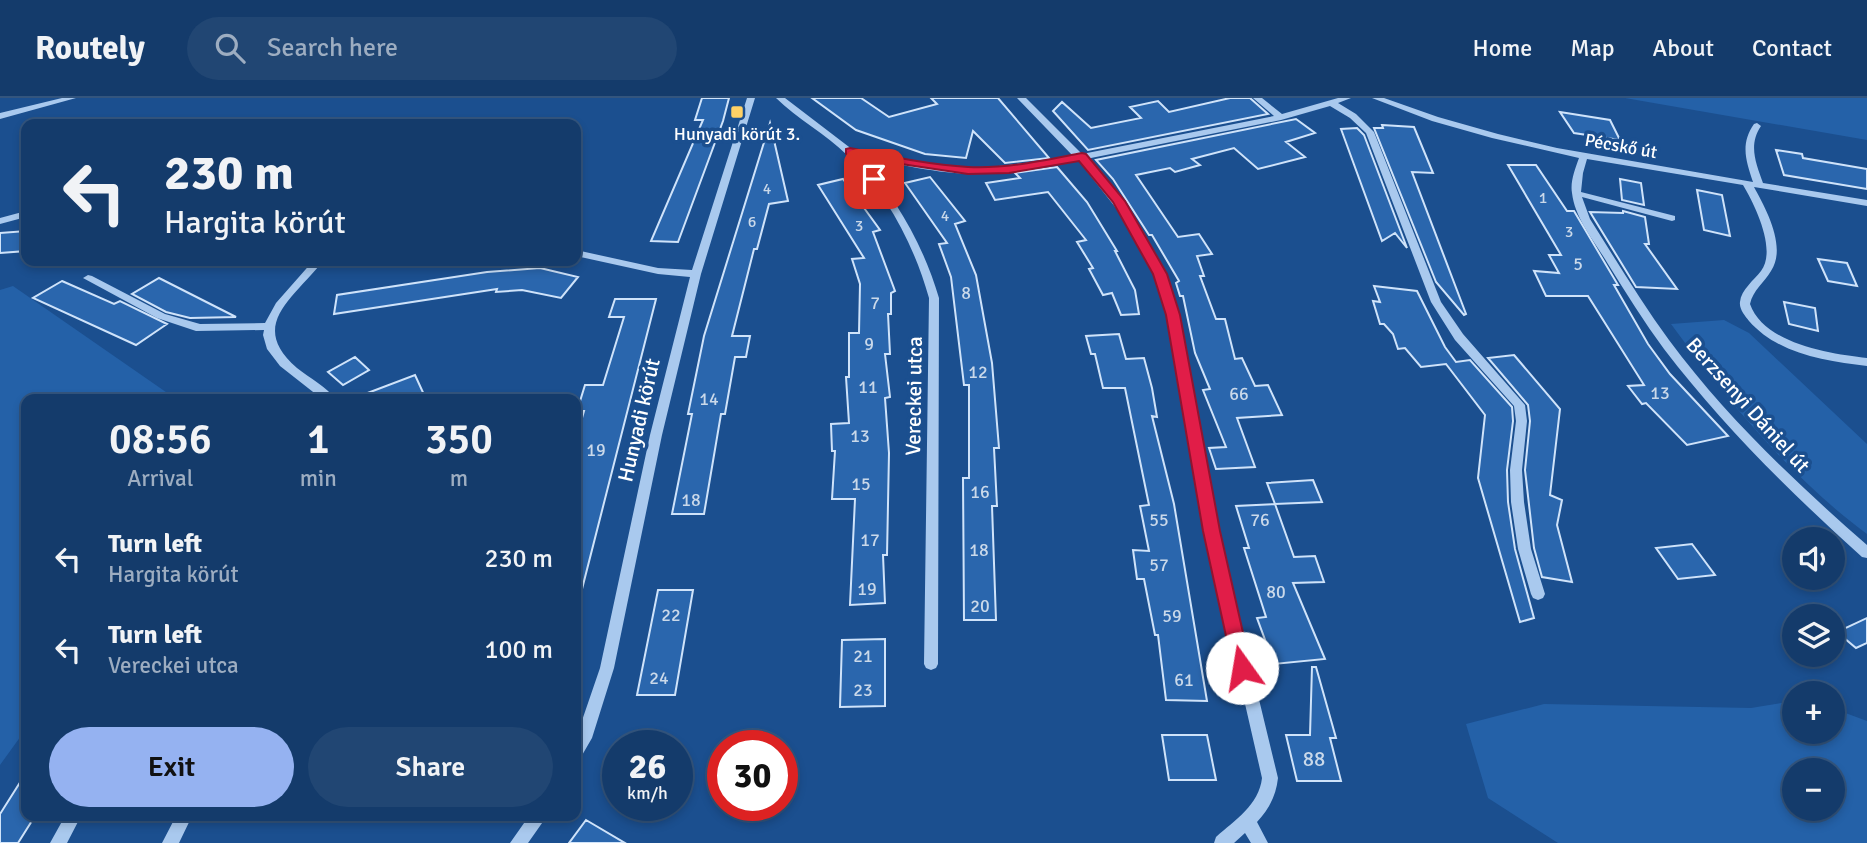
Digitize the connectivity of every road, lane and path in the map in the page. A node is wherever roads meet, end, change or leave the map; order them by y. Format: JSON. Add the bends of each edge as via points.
{"nodes":[{"id":1,"x":72,"y":98,"type":"edge"},
{"id":2,"x":751,"y":98,"type":"edge"},
{"id":3,"x":780,"y":98,"type":"edge"},
{"id":4,"x":1021,"y":98,"type":"edge"},
{"id":5,"x":1257,"y":98,"type":"edge"},
{"id":6,"x":1347,"y":98,"type":"edge"},
{"id":7,"x":1384,"y":99,"type":"edge"},
{"id":8,"x":1332,"y":104,"type":"junction"},
{"id":9,"x":0,"y":116,"type":"edge"},
{"id":10,"x":1281,"y":117,"type":"junction"},
{"id":11,"x":1757,"y":126,"type":"dead end"},
{"id":12,"x":850,"y":152,"type":"junction"},
{"id":13,"x":1584,"y":156,"type":"junction"},
{"id":14,"x":1082,"y":157,"type":"junction"},
{"id":15,"x":1746,"y":182,"type":"junction"},
{"id":16,"x":1759,"y":184,"type":"junction"},
{"id":17,"x":1576,"y":194,"type":"junction"},
{"id":18,"x":1867,"y":203,"type":"edge"},
{"id":19,"x":21,"y":215,"type":"edge"},
{"id":20,"x":1672,"y":218,"type":"dead end"},
{"id":21,"x":0,"y":221,"type":"edge"},
{"id":22,"x":581,"y":254,"type":"edge"},
{"id":23,"x":313,"y":266,"type":"edge"},
{"id":24,"x":696,"y":274,"type":"junction"},
{"id":25,"x":88,"y":278,"type":"dead end"},
{"id":26,"x":267,"y":326,"type":"junction"},
{"id":27,"x":1867,"y":362,"type":"edge"},
{"id":28,"x":323,"y":394,"type":"edge"},
{"id":29,"x":1867,"y":553,"type":"edge"},
{"id":30,"x":1538,"y":594,"type":"dead end"},
{"id":31,"x":931,"y":664,"type":"dead end"},
{"id":32,"x":581,"y":743,"type":"edge"},
{"id":33,"x":1247,"y":820,"type":"junction"},
{"id":34,"x":70,"y":821,"type":"edge"},
{"id":35,"x":181,"y":821,"type":"edge"},
{"id":36,"x":535,"y":821,"type":"edge"},
{"id":37,"x":58,"y":843,"type":"edge"},
{"id":38,"x":170,"y":843,"type":"edge"},
{"id":39,"x":518,"y":843,"type":"edge"},
{"id":40,"x":1222,"y":843,"type":"edge"},
{"id":41,"x":1260,"y":843,"type":"edge"}],
"edges":[{"from":1,"to":9,"type":"street"},
{"from":2,"to":24,"type":"street","name":"Hunyadi körút"},
{"from":3,"to":12,"type":"street","name":"Vereckei utca"},
{"from":4,"to":14,"type":"street"},
{"from":5,"to":10,"type":"street"},
{"from":6,"to":8,"type":"street"},
{"from":7,"to":13,"type":"street","name":"Pécskő út","via":[[1501,137]]},
{"from":8,"to":10,"type":"street"},
{"from":8,"to":30,"type":"street","via":[[1370,132],[1436,302],[1459,337],[1519,405],[1518,517]]},
{"from":10,"to":14,"type":"street"},
{"from":11,"to":16,"type":"street","via":[[1748,144]]},
{"from":12,"to":14,"type":"street","via":[[968,171]]},
{"from":12,"to":31,"type":"street","name":"Vereckei utca","via":[[900,216],[934,298]]},
{"from":13,"to":15,"type":"street","name":"Pécskő út"},
{"from":13,"to":17,"type":"street"},
{"from":14,"to":33,"type":"street","via":[[1138,231],[1160,274],[1173,315],[1211,531],[1270,778],[1268,795]]},
{"from":15,"to":16,"type":"street","name":"Pécskő út"},
{"from":15,"to":27,"type":"street","via":[[1765,222],[1772,255],[1771,264],[1746,298],[1746,309],[1766,331],[1791,345],[1824,356]]},
{"from":16,"to":18,"type":"street","name":"Pécskő út"},
{"from":17,"to":20,"type":"street"},
{"from":17,"to":29,"type":"street","name":"Berzsenyi Dániel út","via":[[1585,219],[1693,378]]},
{"from":19,"to":21,"type":"street"},
{"from":22,"to":24,"type":"street","via":[[658,271]]},
{"from":23,"to":26,"type":"street","via":[[284,298]]},
{"from":24,"to":32,"type":"street","name":"Hunyadi körút","via":[[656,435],[607,668]]},
{"from":25,"to":26,"type":"street","via":[[161,316],[200,328]]},
{"from":26,"to":28,"type":"street","via":[[268,345],[278,360]]},
{"from":33,"to":40,"type":"street"},
{"from":33,"to":41,"type":"street"},
{"from":34,"to":37,"type":"street"},
{"from":35,"to":38,"type":"street"},
{"from":36,"to":39,"type":"street"}]}
